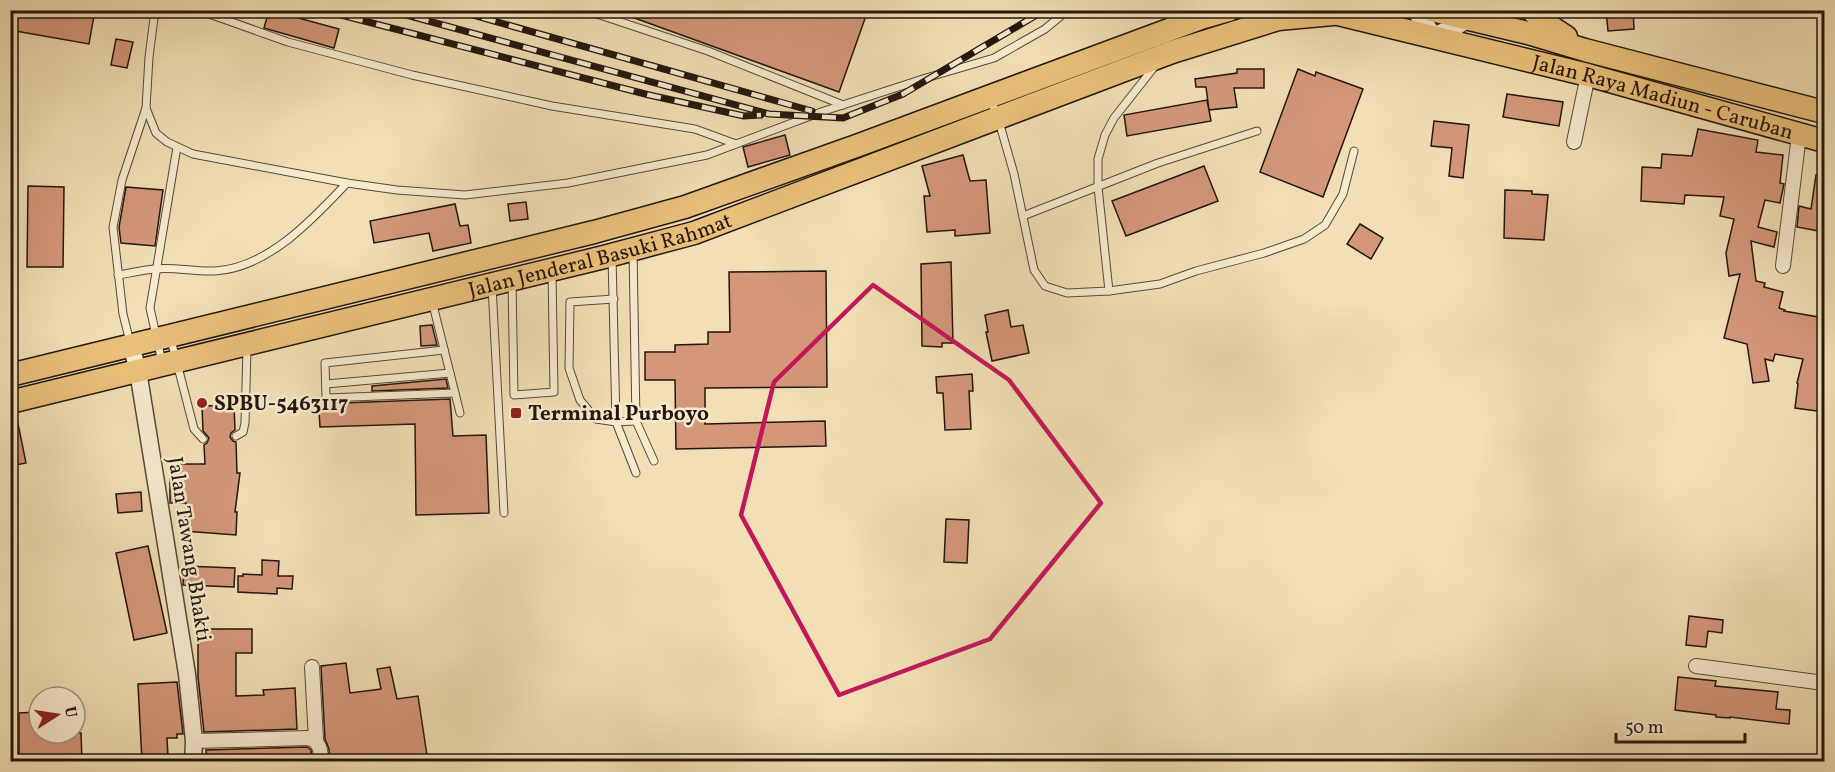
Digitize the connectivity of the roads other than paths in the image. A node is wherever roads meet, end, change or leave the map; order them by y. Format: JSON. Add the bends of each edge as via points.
{"nodes":[{"id":1,"x":156,"y":10,"type":"edge"},
{"id":2,"x":198,"y":10,"type":"edge"},
{"id":3,"x":585,"y":10,"type":"edge"},
{"id":4,"x":1068,"y":10,"type":"edge"},
{"id":5,"x":1179,"y":10,"type":"edge"},
{"id":6,"x":1228,"y":10,"type":"edge"},
{"id":7,"x":1417,"y":10,"type":"edge"},
{"id":8,"x":1432,"y":10,"type":"edge"},
{"id":9,"x":1532,"y":10,"type":"edge"},
{"id":10,"x":1327,"y":12,"type":"edge"},
{"id":11,"x":1203,"y":14,"type":"edge"},
{"id":12,"x":1471,"y":14,"type":"edge"},
{"id":13,"x":1434,"y":37,"type":"junction"},
{"id":14,"x":1164,"y":47,"type":"junction"},
{"id":15,"x":1585,"y":50,"type":"junction"},
{"id":16,"x":1588,"y":75,"type":"junction"},
{"id":17,"x":989,"y":97,"type":"junction"},
{"id":18,"x":843,"y":105,"type":"junction"},
{"id":19,"x":146,"y":108,"type":"junction"},
{"id":20,"x":1824,"y":112,"type":"edge"},
{"id":21,"x":998,"y":118,"type":"junction"},
{"id":22,"x":1257,"y":131,"type":"dead end"},
{"id":23,"x":1799,"y":135,"type":"junction"},
{"id":24,"x":1574,"y":141,"type":"dead end"},
{"id":25,"x":1824,"y":141,"type":"edge"},
{"id":26,"x":736,"y":144,"type":"junction"},
{"id":27,"x":177,"y":147,"type":"junction"},
{"id":28,"x":1354,"y":151,"type":"dead end"},
{"id":29,"x":346,"y":183,"type":"junction"},
{"id":30,"x":1098,"y":187,"type":"junction"},
{"id":31,"x":1023,"y":216,"type":"junction"},
{"id":32,"x":633,"y":249,"type":"junction"},
{"id":33,"x":612,"y":255,"type":"junction"},
{"id":34,"x":463,"y":264,"type":"junction"},
{"id":35,"x":1783,"y":266,"type":"dead end"},
{"id":36,"x":155,"y":269,"type":"junction"},
{"id":37,"x":552,"y":269,"type":"junction"},
{"id":38,"x":118,"y":275,"type":"junction"},
{"id":39,"x":491,"y":284,"type":"junction"},
{"id":40,"x":1109,"y":291,"type":"junction"},
{"id":41,"x":432,"y":298,"type":"junction"},
{"id":42,"x":614,"y":299,"type":"junction"},
{"id":43,"x":163,"y":337,"type":"junction"},
{"id":44,"x":247,"y":344,"type":"junction"},
{"id":45,"x":131,"y":345,"type":"junction"},
{"id":46,"x":444,"y":350,"type":"junction"},
{"id":47,"x":169,"y":363,"type":"junction"},
{"id":48,"x":138,"y":371,"type":"junction"},
{"id":49,"x":450,"y":373,"type":"junction"},
{"id":50,"x":10,"y":375,"type":"edge"},
{"id":51,"x":326,"y":384,"type":"junction"},
{"id":52,"x":455,"y":393,"type":"junction"},
{"id":53,"x":10,"y":402,"type":"edge"},
{"id":54,"x":459,"y":413,"type":"dead end"},
{"id":55,"x":616,"y":422,"type":"junction"},
{"id":56,"x":636,"y":422,"type":"junction"},
{"id":57,"x":236,"y":436,"type":"dead end"},
{"id":58,"x":203,"y":439,"type":"dead end"},
{"id":59,"x":654,"y":461,"type":"dead end"},
{"id":60,"x":636,"y":473,"type":"dead end"},
{"id":61,"x":504,"y":513,"type":"dead end"},
{"id":62,"x":1696,"y":666,"type":"dead end"},
{"id":63,"x":312,"y":667,"type":"dead end"},
{"id":64,"x":1824,"y":683,"type":"edge"},
{"id":65,"x":316,"y":740,"type":"junction"},
{"id":66,"x":194,"y":741,"type":"junction"},
{"id":67,"x":193,"y":762,"type":"edge"},
{"id":68,"x":321,"y":762,"type":"edge"}],
"edges":[{"from":1,"to":19,"type":"lane"},
{"from":2,"to":26,"type":"lane","via":[[288,42],[412,75],[552,106],[683,127]]},
{"from":3,"to":18,"type":"lane","via":[[708,51]]},
{"from":4,"to":18,"type":"lane","via":[[1045,29],[994,58]]},
{"from":5,"to":14,"type":"highway"},
{"from":6,"to":11,"type":"highway"},
{"from":7,"to":13,"type":"main road"},
{"from":8,"to":12,"type":"highway","name":"Jalan Raya Madiun - Caruban"},
{"from":9,"to":15,"type":"highway"},
{"from":10,"to":13,"type":"highway","name":"Jalan Raya Madiun - Caruban"},
{"from":10,"to":14,"type":"highway","name":"Jalan Raya Madiun - Caruban","via":[[1278,19]]},
{"from":11,"to":14,"type":"highway"},
{"from":12,"to":13,"type":"main road"},
{"from":12,"to":15,"type":"highway","name":"Jalan Raya Madiun - Caruban"},
{"from":13,"to":16,"type":"highway","name":"Jalan Raya Madiun - Caruban"},
{"from":14,"to":17,"type":"highway","name":"Jalan Jenderal Basuki Rahmat"},
{"from":14,"to":21,"type":"highway","name":"Jalan Jenderal Basuki Rahmat"},
{"from":14,"to":30,"type":"lane","via":[[1105,135],[1098,159]]},
{"from":15,"to":20,"type":"highway","name":"Jalan Raya Madiun - Caruban"},
{"from":16,"to":23,"type":"highway","name":"Jalan Raya Madiun - Caruban"},
{"from":16,"to":24,"type":"street"},
{"from":17,"to":21,"type":"lane"},
{"from":17,"to":34,"type":"highway","name":"Jalan Jenderal Basuki Rahmat","via":[[685,207]]},
{"from":18,"to":26,"type":"lane"},
{"from":19,"to":27,"type":"lane","via":[[156,133]]},
{"from":19,"to":38,"type":"lane","via":[[122,180],[113,227]]},
{"from":21,"to":31,"type":"lane"},
{"from":21,"to":32,"type":"highway","name":"Jalan Jenderal Basuki Rahmat","via":[[694,233]]},
{"from":22,"to":30,"type":"lane"},
{"from":23,"to":25,"type":"highway","name":"Jalan Raya Madiun - Caruban"},
{"from":23,"to":35,"type":"street"},
{"from":26,"to":29,"type":"lane","via":[[707,155],[568,183],[465,195]]},
{"from":27,"to":29,"type":"lane","via":[[194,154]]},
{"from":27,"to":36,"type":"lane"},
{"from":28,"to":40,"type":"lane","via":[[1343,194],[1325,225],[1304,239],[1160,284]]},
{"from":29,"to":36,"type":"lane","via":[[315,216],[264,257],[216,271]]},
{"from":30,"to":31,"type":"lane"},
{"from":30,"to":40,"type":"lane"},
{"from":31,"to":40,"type":"lane","via":[[1034,270],[1045,286],[1066,293]]},
{"from":32,"to":33,"type":"highway","name":"Jalan Jenderal Basuki Rahmat"},
{"from":32,"to":56,"type":"lane"},
{"from":33,"to":37,"type":"highway","name":"Jalan Jenderal Basuki Rahmat"},
{"from":33,"to":42,"type":"lane"},
{"from":34,"to":39,"type":"highway"},
{"from":34,"to":43,"type":"highway","name":"Jalan Jenderal Basuki Rahmat"},
{"from":36,"to":38,"type":"lane"},
{"from":36,"to":43,"type":"lane","via":[[150,308]]},
{"from":37,"to":39,"type":"highway","name":"Jalan Jenderal Basuki Rahmat"},
{"from":37,"to":39,"type":"lane","via":[[554,392],[514,395]]},
{"from":38,"to":45,"type":"lane"},
{"from":39,"to":41,"type":"highway","name":"Jalan Jenderal Basuki Rahmat"},
{"from":39,"to":61,"type":"lane"},
{"from":41,"to":44,"type":"highway","name":"Jalan Jenderal Basuki Rahmat"},
{"from":41,"to":46,"type":"lane"},
{"from":42,"to":55,"type":"lane"},
{"from":42,"to":55,"type":"lane","via":[[570,302],[569,368],[580,399],[596,419]]},
{"from":43,"to":45,"type":"highway","name":"Jalan Jenderal Basuki Rahmat"},
{"from":43,"to":47,"type":"lane"},
{"from":43,"to":47,"type":"lane"},
{"from":44,"to":47,"type":"highway","name":"Jalan Jenderal Basuki Rahmat"},
{"from":44,"to":57,"type":"lane","via":[[245,423],[243,432]]},
{"from":45,"to":48,"type":"street","name":"Jalan Tawang Bhakti"},
{"from":45,"to":50,"type":"highway","name":"Jalan Jenderal Basuki Rahmat"},
{"from":46,"to":49,"type":"lane"},
{"from":46,"to":51,"type":"lane","via":[[326,363]]},
{"from":47,"to":48,"type":"highway","name":"Jalan Jenderal Basuki Rahmat"},
{"from":47,"to":58,"type":"lane","via":[[195,429]]},
{"from":48,"to":53,"type":"highway","name":"Jalan Jenderal Basuki Rahmat"},
{"from":48,"to":66,"type":"street","name":"Jalan Tawang Bhakti","via":[[187,674]]},
{"from":49,"to":51,"type":"lane"},
{"from":49,"to":52,"type":"lane"},
{"from":51,"to":52,"type":"lane","via":[[326,398]]},
{"from":52,"to":54,"type":"lane"},
{"from":55,"to":56,"type":"lane"},
{"from":55,"to":60,"type":"lane"},
{"from":56,"to":59,"type":"lane"},
{"from":62,"to":64,"type":"street"},
{"from":63,"to":65,"type":"street"},
{"from":65,"to":66,"type":"street"},
{"from":65,"to":68,"type":"street"},
{"from":66,"to":67,"type":"street","name":"Jalan Tawang Bhakti"}]}
